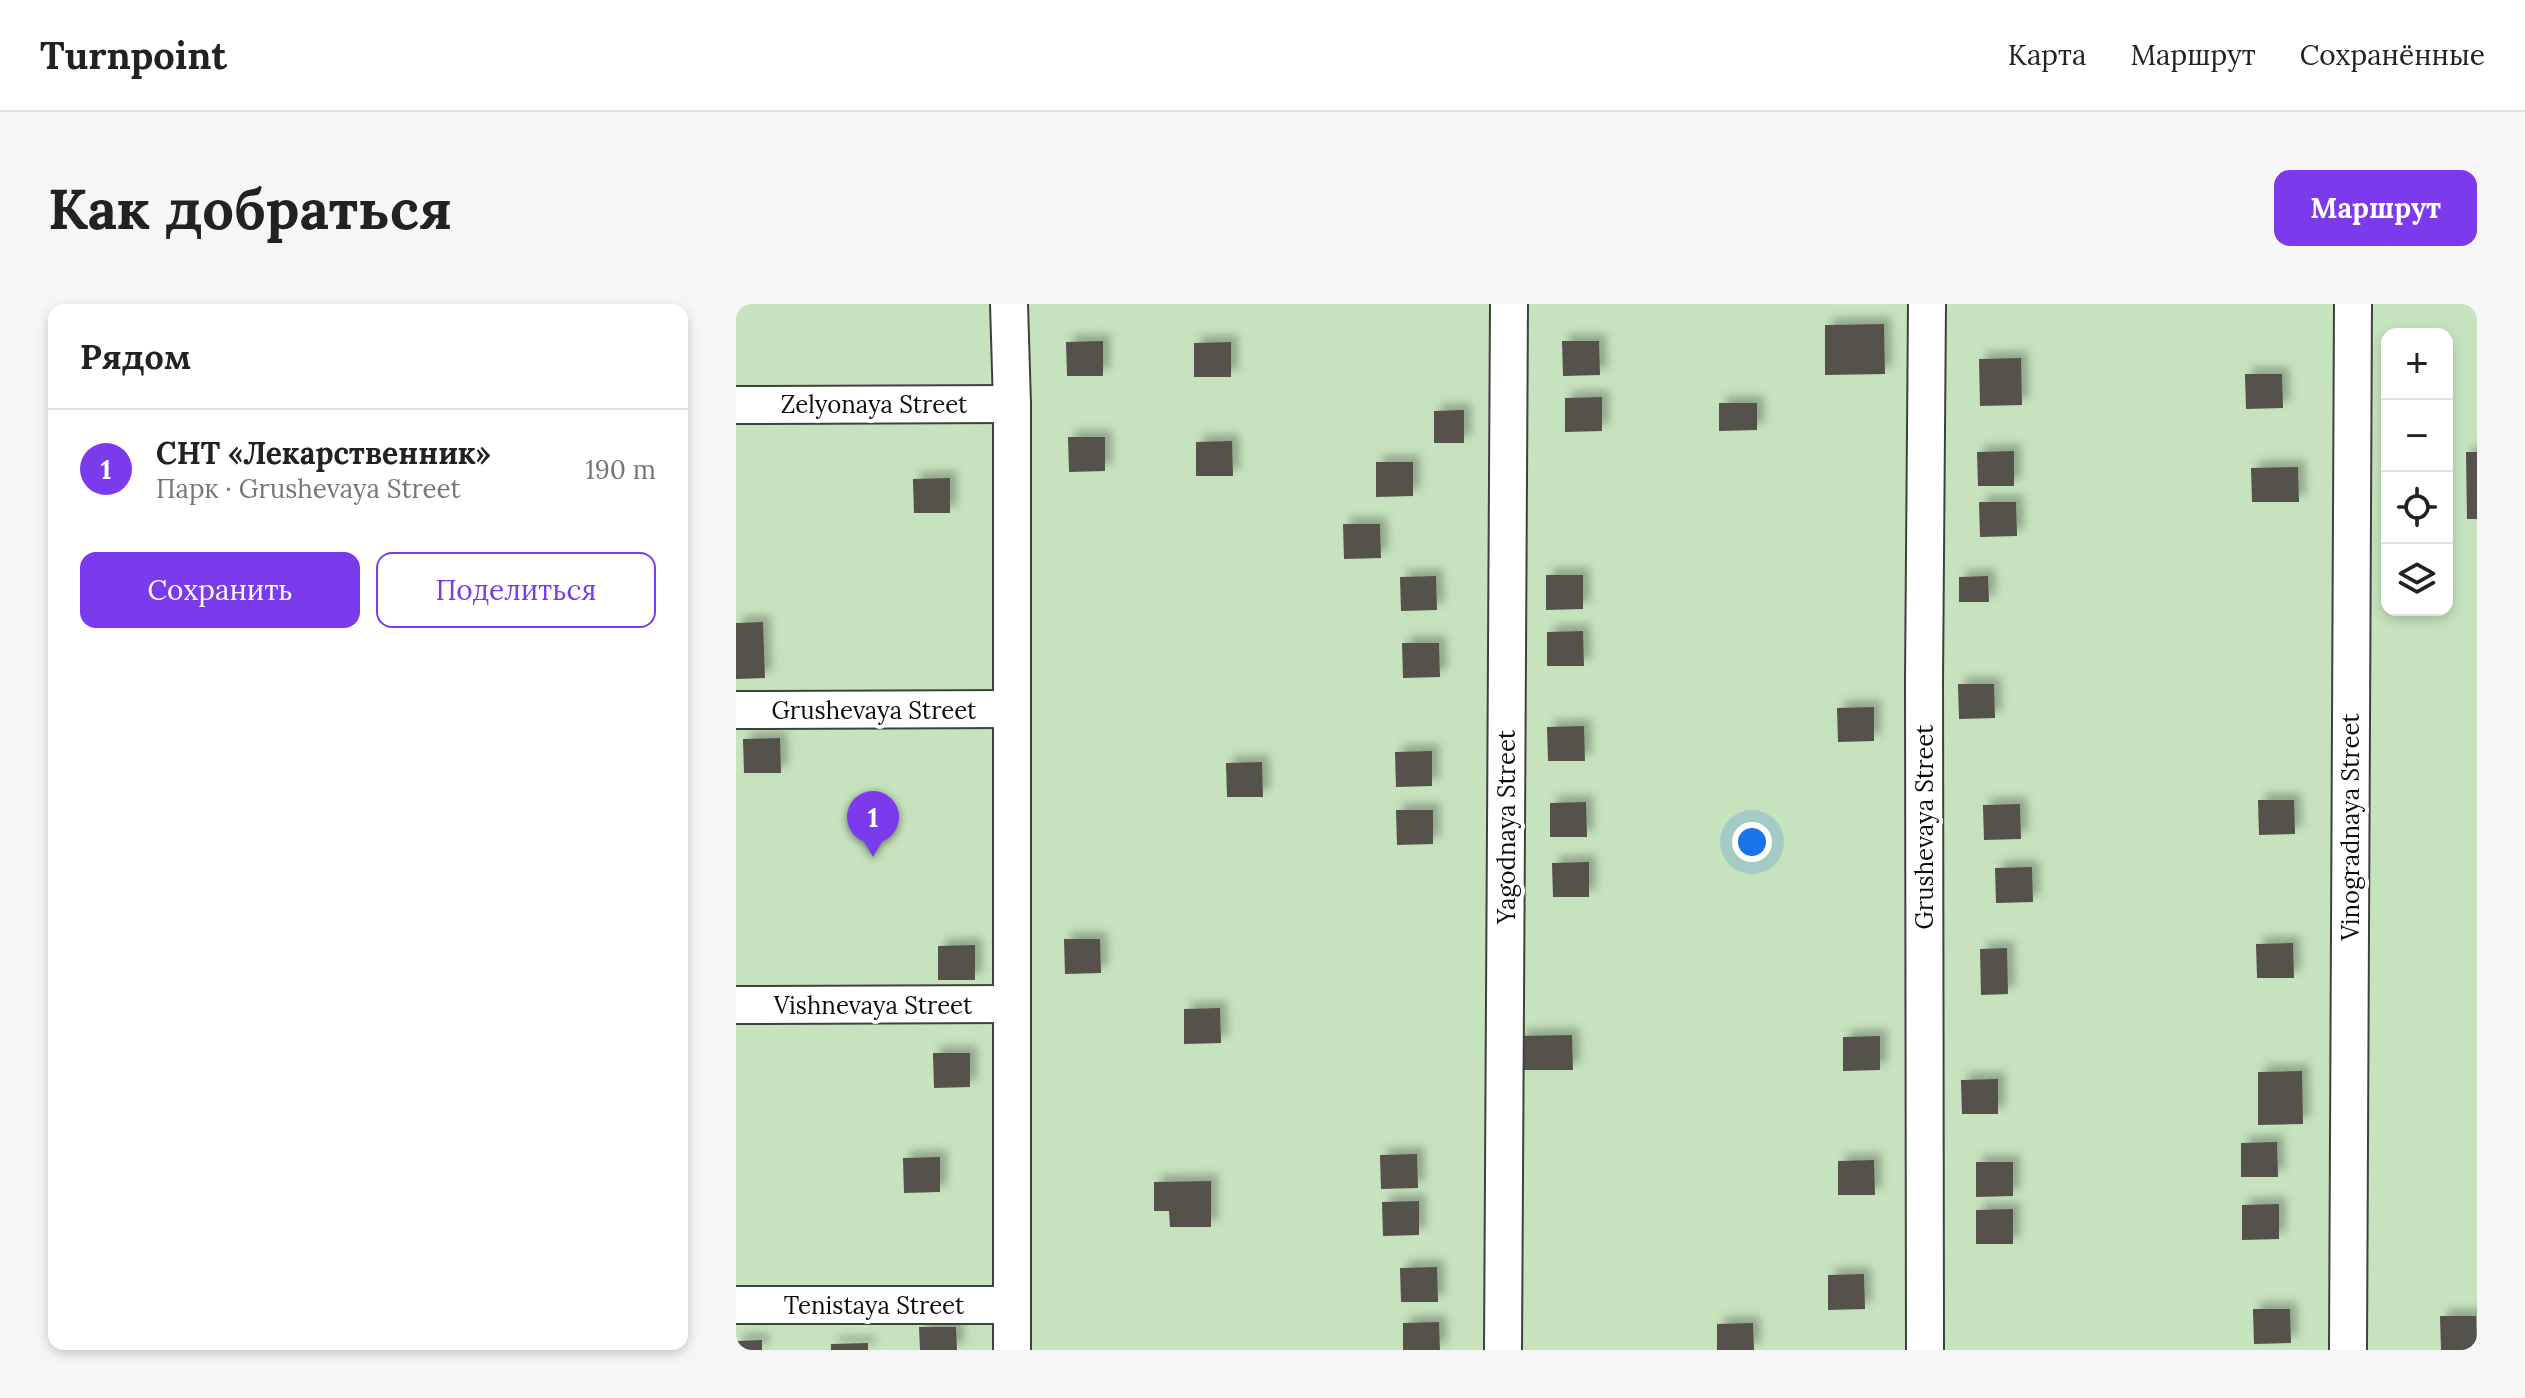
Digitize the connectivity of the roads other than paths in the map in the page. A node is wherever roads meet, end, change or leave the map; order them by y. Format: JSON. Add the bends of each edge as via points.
{"nodes":[{"id":1,"x":1009,"y":304,"type":"edge"},
{"id":2,"x":1509,"y":304,"type":"edge"},
{"id":3,"x":1927,"y":304,"type":"edge"},
{"id":4,"x":2353,"y":304,"type":"edge"},
{"id":5,"x":1012,"y":404,"type":"junction"},
{"id":6,"x":736,"y":405,"type":"edge"},
{"id":7,"x":1011,"y":709,"type":"junction"},
{"id":8,"x":736,"y":710,"type":"edge"},
{"id":9,"x":1010,"y":1004,"type":"junction"},
{"id":10,"x":736,"y":1005,"type":"edge"},
{"id":11,"x":736,"y":1305,"type":"edge"},
{"id":12,"x":1012,"y":1305,"type":"junction"},
{"id":13,"x":1012,"y":1350,"type":"edge"},
{"id":14,"x":1503,"y":1350,"type":"edge"},
{"id":15,"x":1925,"y":1350,"type":"edge"},
{"id":16,"x":2348,"y":1350,"type":"edge"}],
"edges":[{"from":1,"to":5,"type":"street"},
{"from":2,"to":14,"type":"street","name":"Yagodnaya Street"},
{"from":3,"to":15,"type":"street","name":"Grushevaya Street"},
{"from":4,"to":16,"type":"street","name":"Vinogradnaya Street"},
{"from":5,"to":6,"type":"street","name":"Zelyonaya Street"},
{"from":5,"to":7,"type":"street"},
{"from":7,"to":8,"type":"street","name":"Grushevaya Street"},
{"from":7,"to":9,"type":"street"},
{"from":9,"to":10,"type":"street","name":"Vishnevaya Street"},
{"from":9,"to":12,"type":"street"},
{"from":11,"to":12,"type":"street","name":"Tenistaya Street"},
{"from":12,"to":13,"type":"street"}]}
